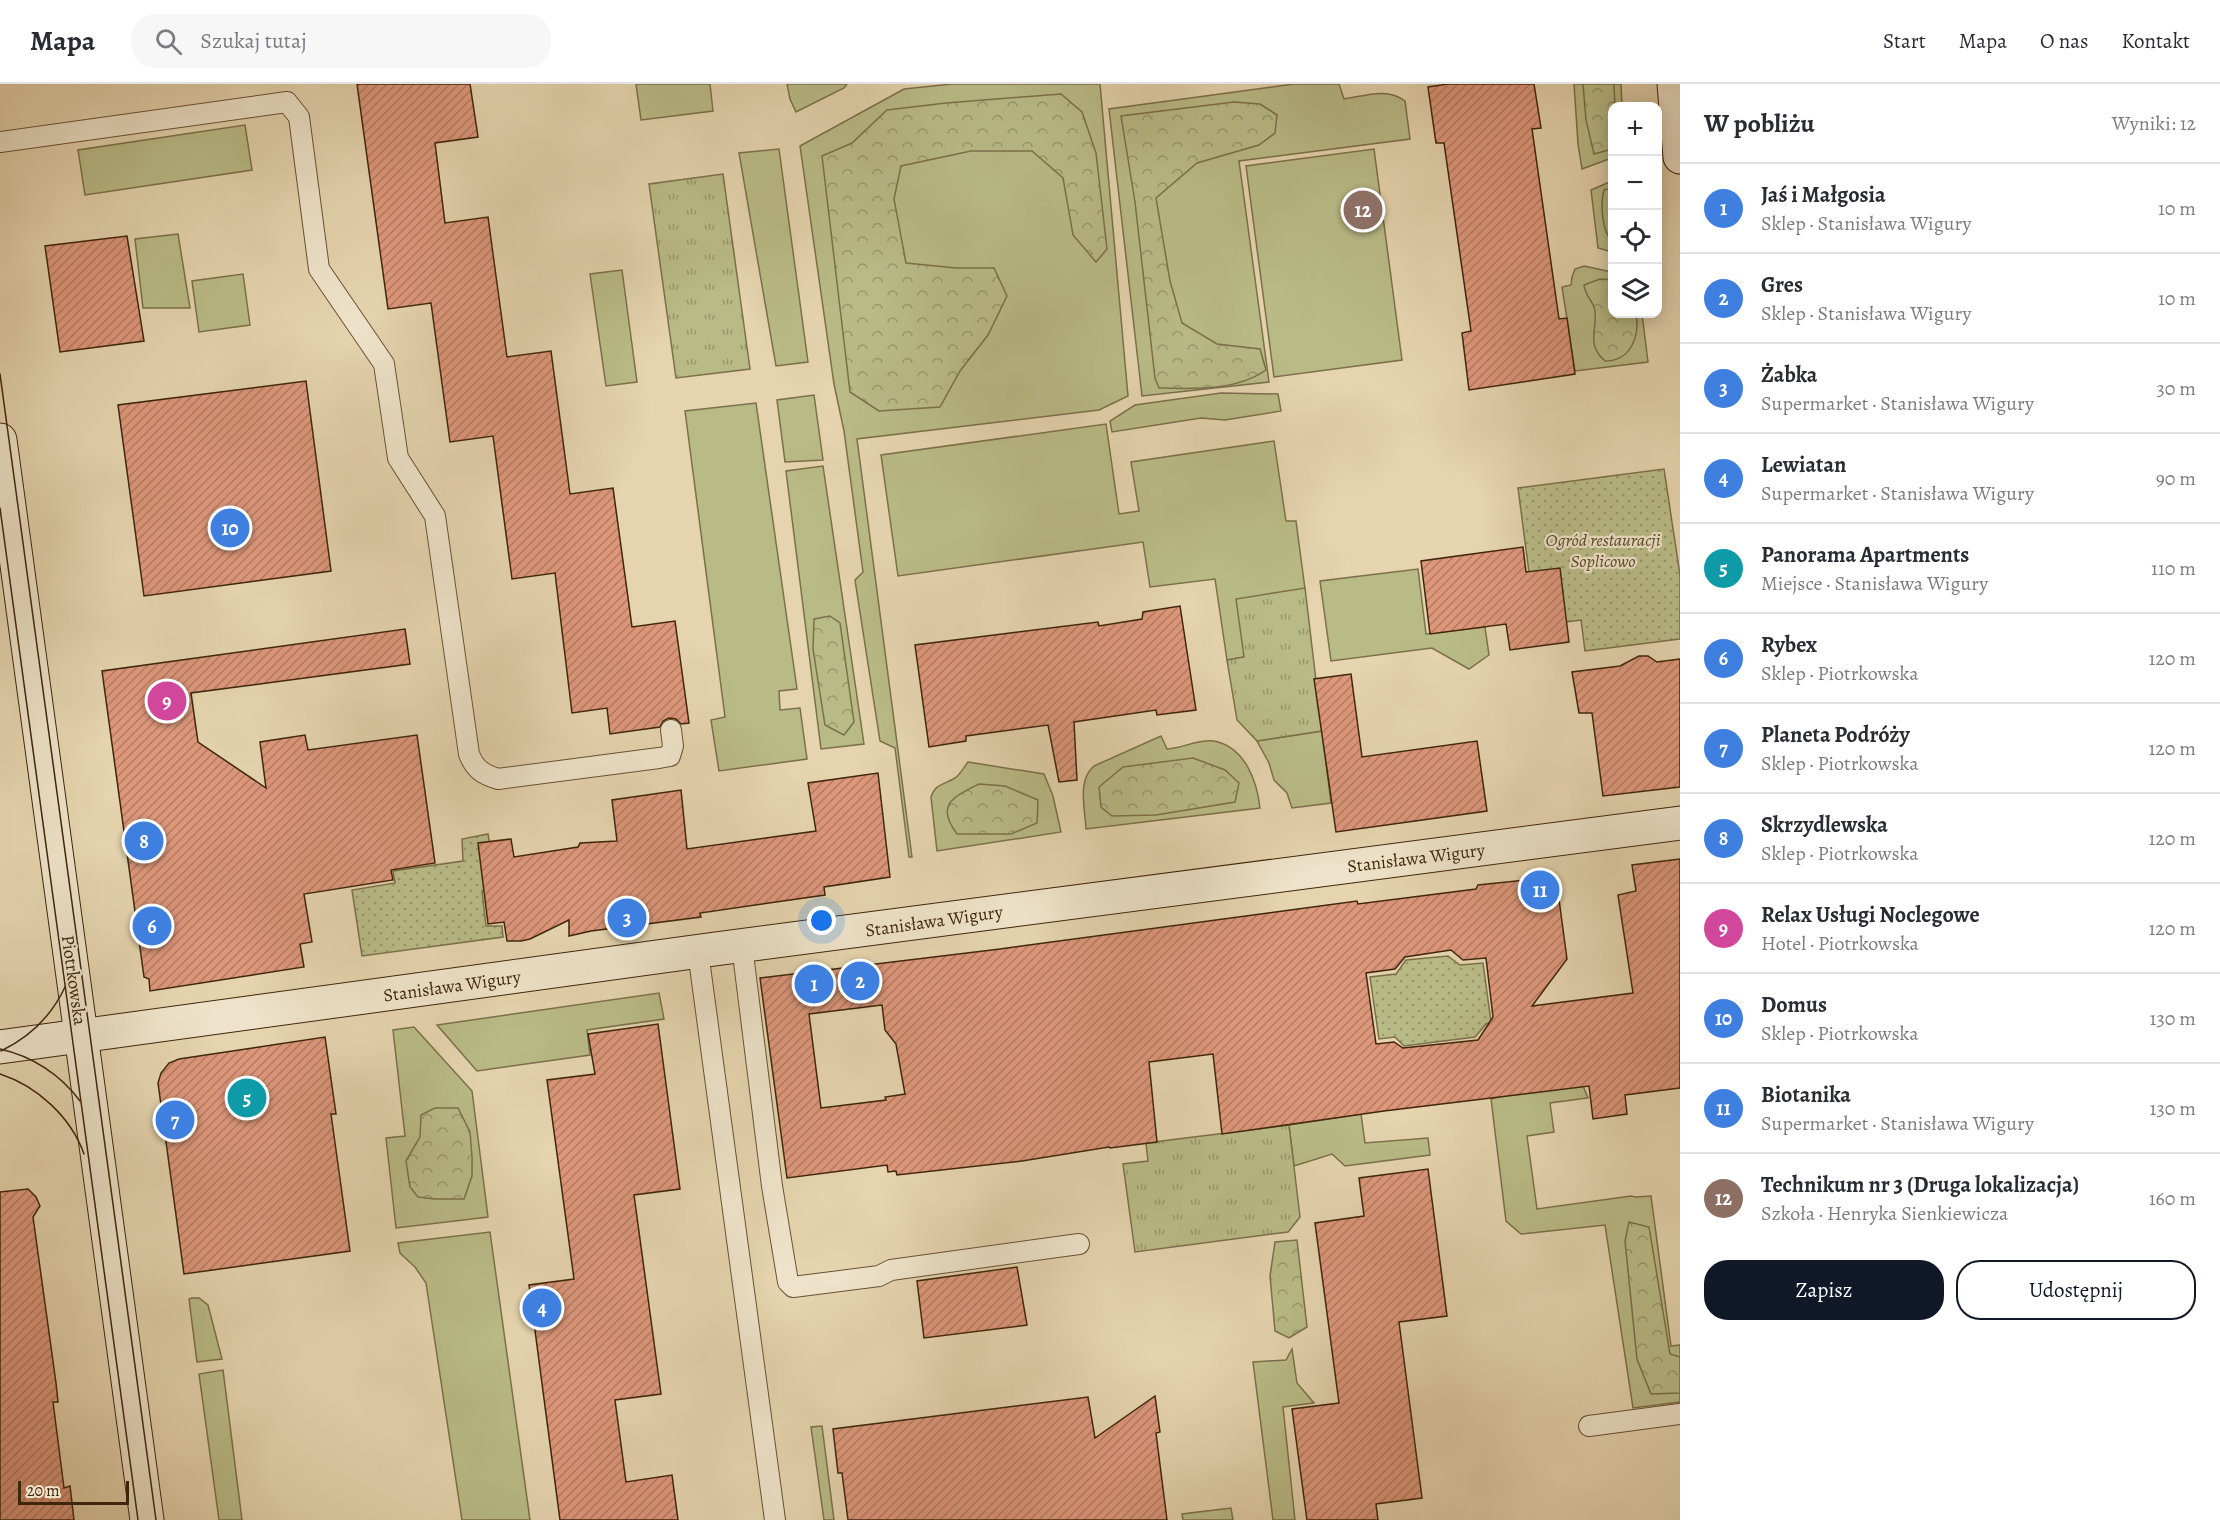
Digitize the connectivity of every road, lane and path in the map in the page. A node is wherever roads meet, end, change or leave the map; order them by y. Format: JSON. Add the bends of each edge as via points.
{"nodes":[{"id":1,"x":1674,"y":84,"type":"edge"},
{"id":2,"x":0,"y":142,"type":"edge"},
{"id":3,"x":1680,"y":157,"type":"edge"},
{"id":4,"x":0,"y":440,"type":"edge"},
{"id":5,"x":671,"y":730,"type":"dead end"},
{"id":6,"x":1680,"y":823,"type":"edge"},
{"id":7,"x":742,"y":946,"type":"junction"},
{"id":8,"x":698,"y":952,"type":"junction"},
{"id":9,"x":81,"y":1036,"type":"junction"},
{"id":10,"x":0,"y":1047,"type":"edge"},
{"id":11,"x":1079,"y":1244,"type":"dead end"},
{"id":12,"x":1680,"y":1414,"type":"edge"},
{"id":13,"x":1589,"y":1426,"type":"dead end"},
{"id":14,"x":147,"y":1520,"type":"edge"},
{"id":15,"x":775,"y":1520,"type":"edge"}],
"edges":[{"from":1,"to":3,"type":"street"},
{"from":2,"to":5,"type":"lane","via":[[287,102],[299,117],[320,269],[384,364],[398,459],[435,516],[473,764],[482,774],[498,779],[659,758],[670,756]]},
{"from":4,"to":9,"type":"street","name":"Piotrkowska"},
{"from":6,"to":7,"type":"street","name":"Stanisława Wigury"},
{"from":7,"to":8,"type":"street","name":"Stanisława Wigury"},
{"from":7,"to":11,"type":"lane","via":[[772,1186],[788,1282],[793,1287]]},
{"from":8,"to":9,"type":"street","name":"Stanisława Wigury"},
{"from":8,"to":15,"type":"lane"},
{"from":9,"to":10,"type":"street","name":"Stanisława Wigury"},
{"from":9,"to":14,"type":"street","name":"Piotrkowska"},
{"from":12,"to":13,"type":"lane"}]}
